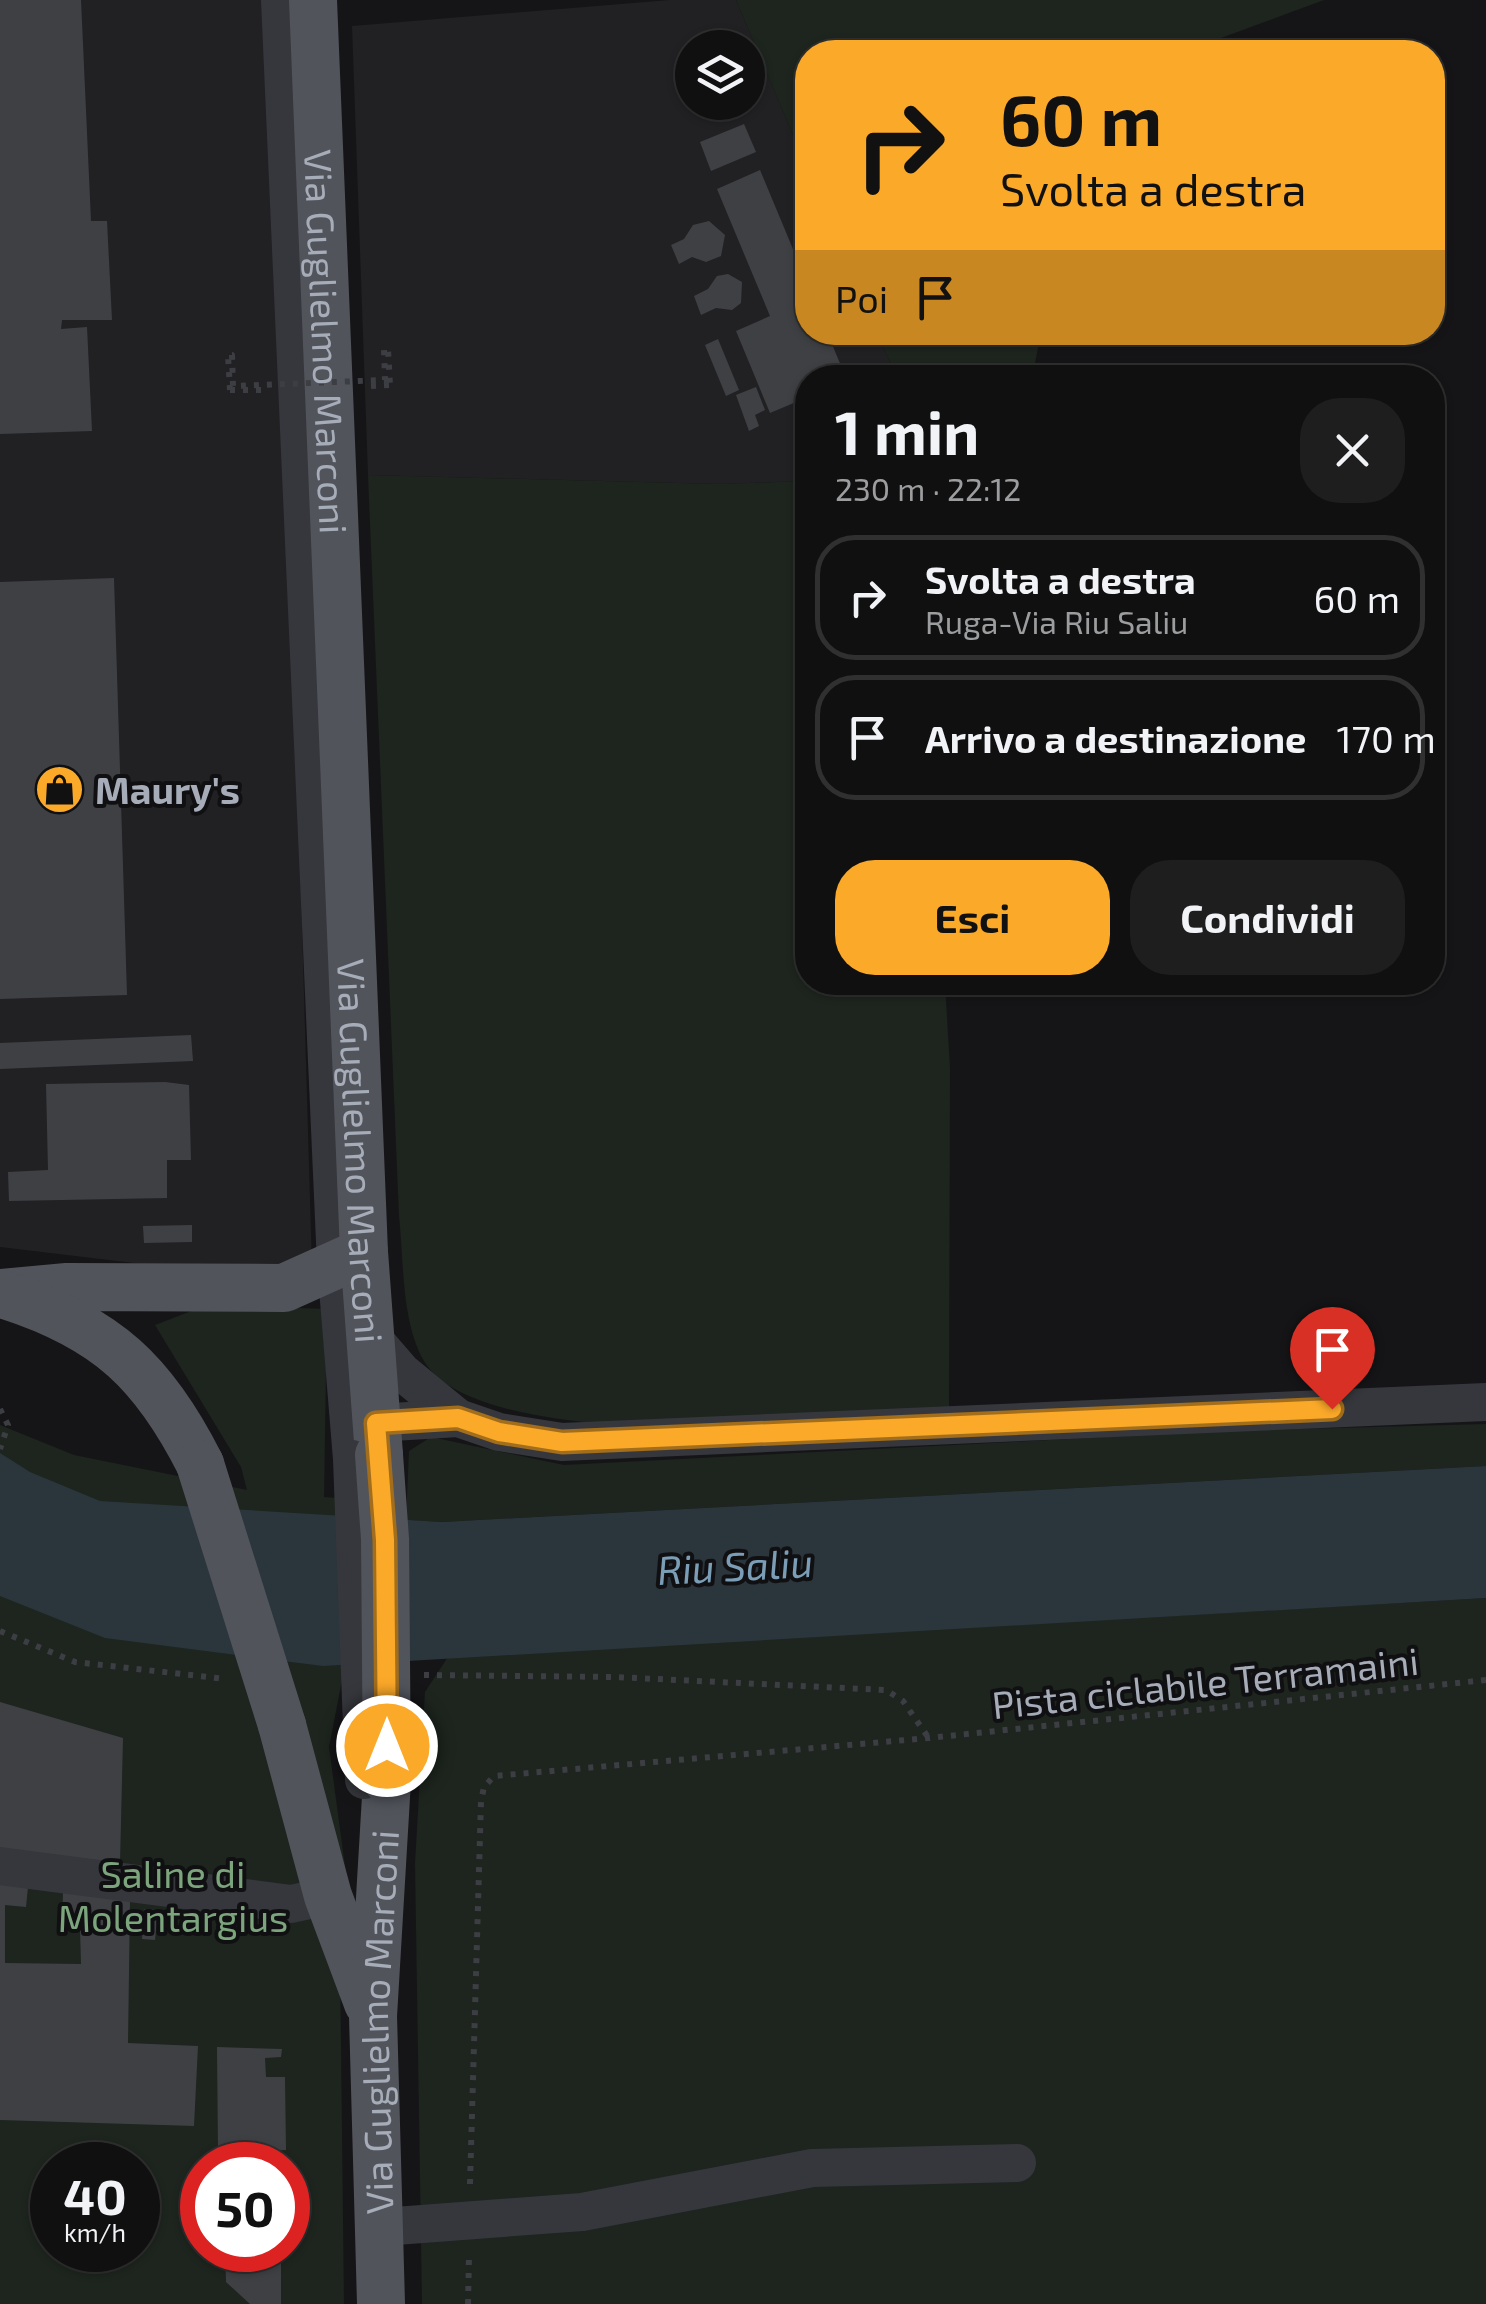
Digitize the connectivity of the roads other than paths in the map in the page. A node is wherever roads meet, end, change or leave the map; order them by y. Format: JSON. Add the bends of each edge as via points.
{"nodes":[{"id":1,"x":280,"y":0,"type":"edge"},
{"id":2,"x":313,"y":0,"type":"edge"},
{"id":3,"x":350,"y":1258,"type":"junction"},
{"id":4,"x":0,"y":1293,"type":"edge"},
{"id":5,"x":370,"y":1334,"type":"junction"},
{"id":6,"x":1486,"y":1402,"type":"edge"},
{"id":7,"x":458,"y":1418,"type":"junction"},
{"id":8,"x":369,"y":1446,"type":"junction"},
{"id":9,"x":0,"y":1866,"type":"edge"},
{"id":10,"x":328,"y":1896,"type":"junction"},
{"id":11,"x":373,"y":2016,"type":"junction"},
{"id":12,"x":1017,"y":2163,"type":"dead end"},
{"id":13,"x":382,"y":2226,"type":"junction"},
{"id":14,"x":382,"y":2304,"type":"edge"}],
"edges":[{"from":1,"to":3,"type":"street"},
{"from":2,"to":3,"type":"main road","name":"Via Guglielmo Marconi"},
{"from":3,"to":4,"type":"main road","via":[[284,1288]]},
{"from":3,"to":5,"type":"main road","name":"Via Guglielmo Marconi"},
{"from":3,"to":8,"type":"street"},
{"from":4,"to":10,"type":"main road","bridge":true,"via":[[46,1308],[141,1370],[172,1409],[200,1464]]},
{"from":5,"to":7,"type":"street","via":[[402,1372]]},
{"from":5,"to":8,"type":"main road","name":"Via Guglielmo Marconi"},
{"from":6,"to":7,"type":"street","via":[[562,1442]]},
{"from":7,"to":8,"type":"street"},
{"from":8,"to":11,"type":"main road","name":"Via Guglielmo Marconi","bridge":true,"via":[[385,1540]]},
{"from":9,"to":10,"type":"street","via":[[290,1904]]},
{"from":10,"to":11,"type":"main road"},
{"from":11,"to":13,"type":"main road","name":"Via Guglielmo Marconi"},
{"from":12,"to":13,"type":"street","via":[[812,2168],[582,2212]]},
{"from":13,"to":14,"type":"main road","name":"Via Guglielmo Marconi"}]}
